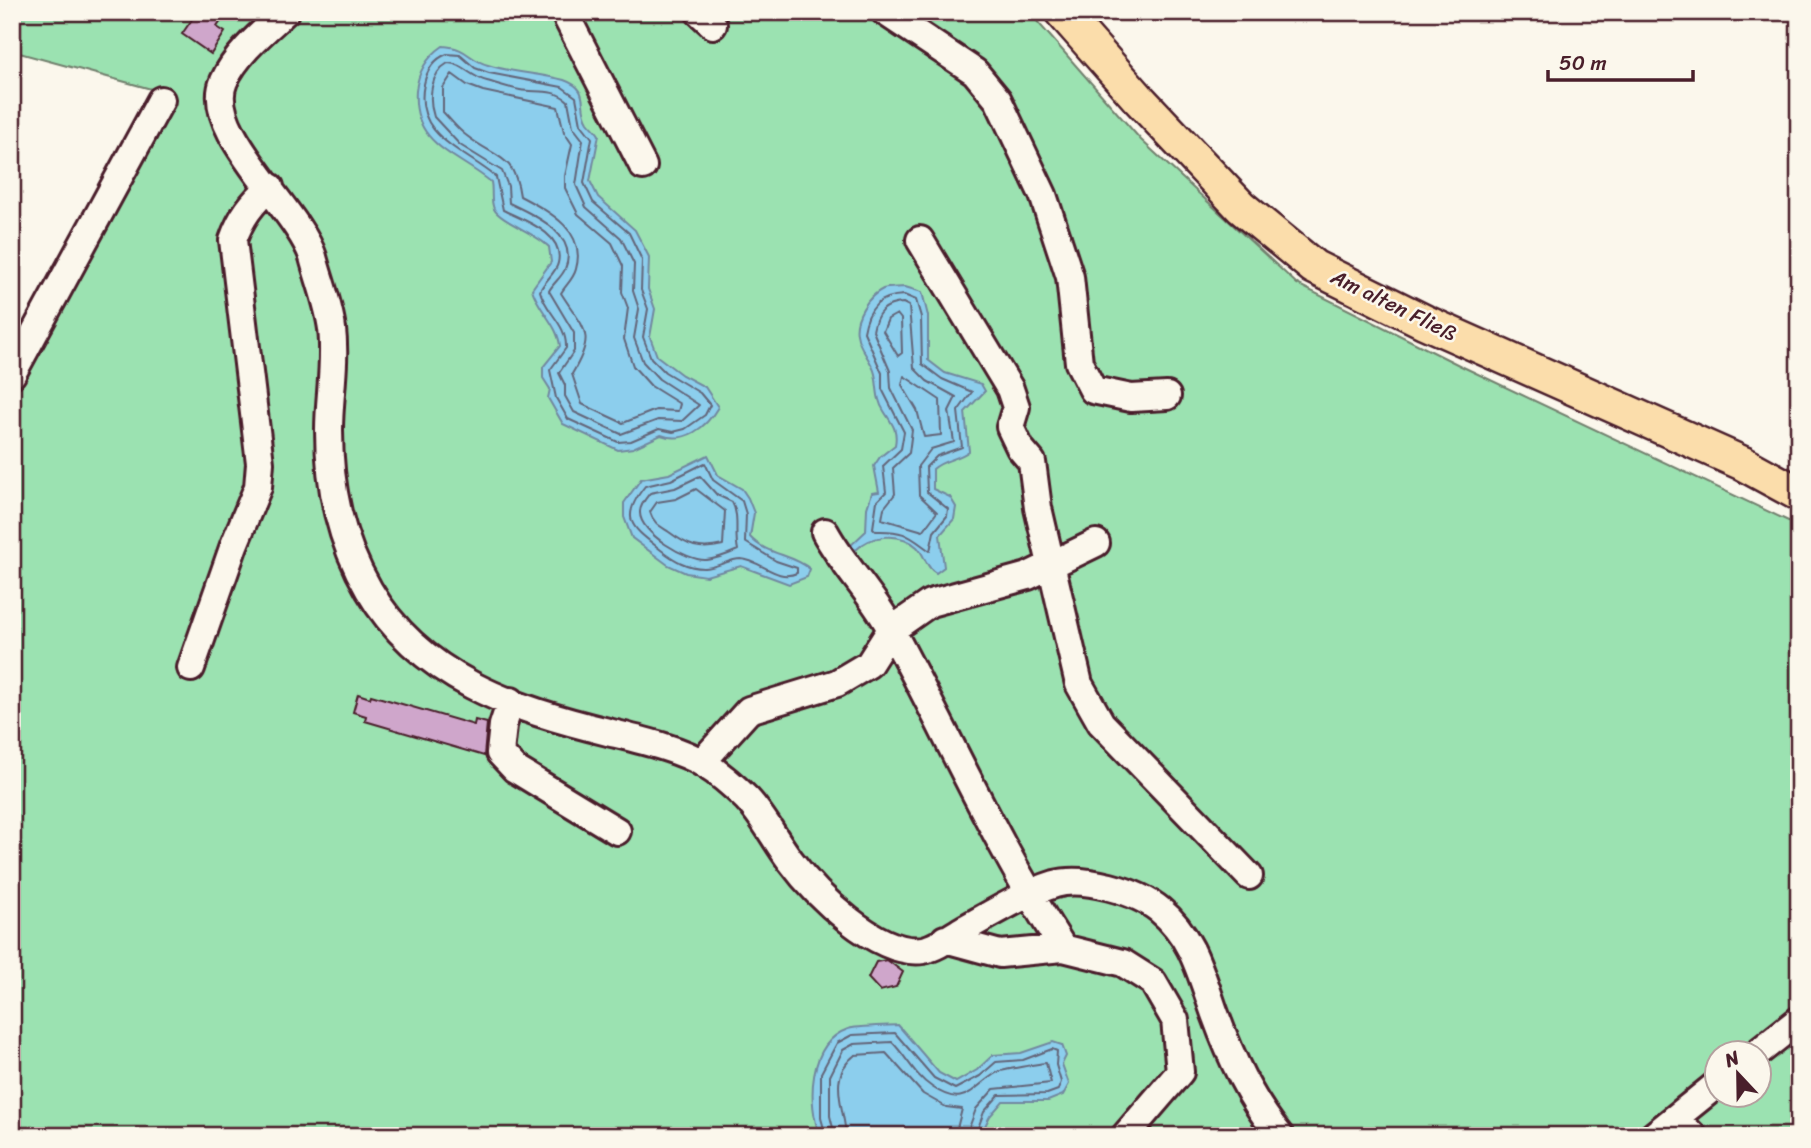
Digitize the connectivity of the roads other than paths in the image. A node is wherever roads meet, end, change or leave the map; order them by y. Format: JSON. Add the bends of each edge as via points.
{"nodes":[{"id":1,"x":285,"y":12,"type":"edge"},
{"id":2,"x":564,"y":12,"type":"edge"},
{"id":3,"x":885,"y":12,"type":"edge"},
{"id":4,"x":1062,"y":12,"type":"edge"},
{"id":5,"x":161,"y":100,"type":"dead end"},
{"id":6,"x":643,"y":166,"type":"dead end"},
{"id":7,"x":270,"y":187,"type":"junction"},
{"id":8,"x":919,"y":240,"type":"dead end"},
{"id":9,"x":12,"y":374,"type":"edge"},
{"id":10,"x":1167,"y":396,"type":"dead end"},
{"id":11,"x":1799,"y":494,"type":"edge"},
{"id":12,"x":825,"y":532,"type":"dead end"},
{"id":13,"x":1096,"y":543,"type":"dead end"},
{"id":14,"x":1052,"y":566,"type":"junction"},
{"id":15,"x":890,"y":631,"type":"junction"},
{"id":16,"x":191,"y":668,"type":"dead end"},
{"id":17,"x":511,"y":701,"type":"junction"},
{"id":18,"x":702,"y":762,"type":"junction"},
{"id":19,"x":617,"y":831,"type":"dead end"},
{"id":20,"x":1249,"y":876,"type":"dead end"},
{"id":21,"x":1029,"y":896,"type":"junction"},
{"id":22,"x":945,"y":939,"type":"junction"},
{"id":23,"x":1063,"y":948,"type":"junction"},
{"id":24,"x":1799,"y":1020,"type":"edge"},
{"id":25,"x":1772,"y":1041,"type":"edge"},
{"id":26,"x":1702,"y":1104,"type":"edge"},
{"id":27,"x":1684,"y":1127,"type":"edge"},
{"id":28,"x":1125,"y":1136,"type":"edge"},
{"id":29,"x":1280,"y":1136,"type":"edge"},
{"id":30,"x":1653,"y":1136,"type":"edge"}],
"edges":[{"from":1,"to":7,"type":"street","via":[[249,46],[223,82],[219,102],[240,148]]},
{"from":2,"to":6,"type":"street"},
{"from":3,"to":10,"type":"street","via":[[975,72],[998,100],[1043,195],[1070,277],[1079,363],[1093,390],[1131,398]]},
{"from":4,"to":11,"type":"main road","name":"Am alten Fließ","via":[[1241,207],[1314,267],[1425,322],[1742,463]]},
{"from":5,"to":9,"type":"street"},
{"from":7,"to":16,"type":"street","via":[[252,203],[233,240],[260,463],[258,486]]},
{"from":7,"to":17,"type":"street","via":[[310,249],[332,327],[329,430],[335,507],[344,541],[395,628],[436,665],[475,689]]},
{"from":8,"to":14,"type":"street","via":[[1010,389],[1016,407],[1010,427],[1032,462]]},
{"from":12,"to":15,"type":"street"},
{"from":13,"to":14,"type":"street"},
{"from":14,"to":15,"type":"street","via":[[930,603]]},
{"from":14,"to":20,"type":"street","via":[[1079,684],[1088,704]]},
{"from":15,"to":18,"type":"street","via":[[869,664],[837,682],[749,710]]},
{"from":15,"to":21,"type":"street"},
{"from":17,"to":18,"type":"street"},
{"from":17,"to":19,"type":"street","via":[[500,753],[515,769]]},
{"from":18,"to":22,"type":"street","via":[[748,800],[793,865],[851,923],[889,947],[925,950]]},
{"from":21,"to":22,"type":"street"},
{"from":21,"to":23,"type":"street"},
{"from":21,"to":29,"type":"street","via":[[1059,883],[1121,887],[1160,909],[1192,946],[1216,1018],[1254,1105]]},
{"from":22,"to":23,"type":"street","via":[[1000,954]]},
{"from":23,"to":28,"type":"street","via":[[1123,963],[1153,982],[1175,1020],[1180,1072]]},
{"from":24,"to":25,"type":"street"},
{"from":26,"to":27,"type":"street"},
{"from":27,"to":30,"type":"street"}]}
